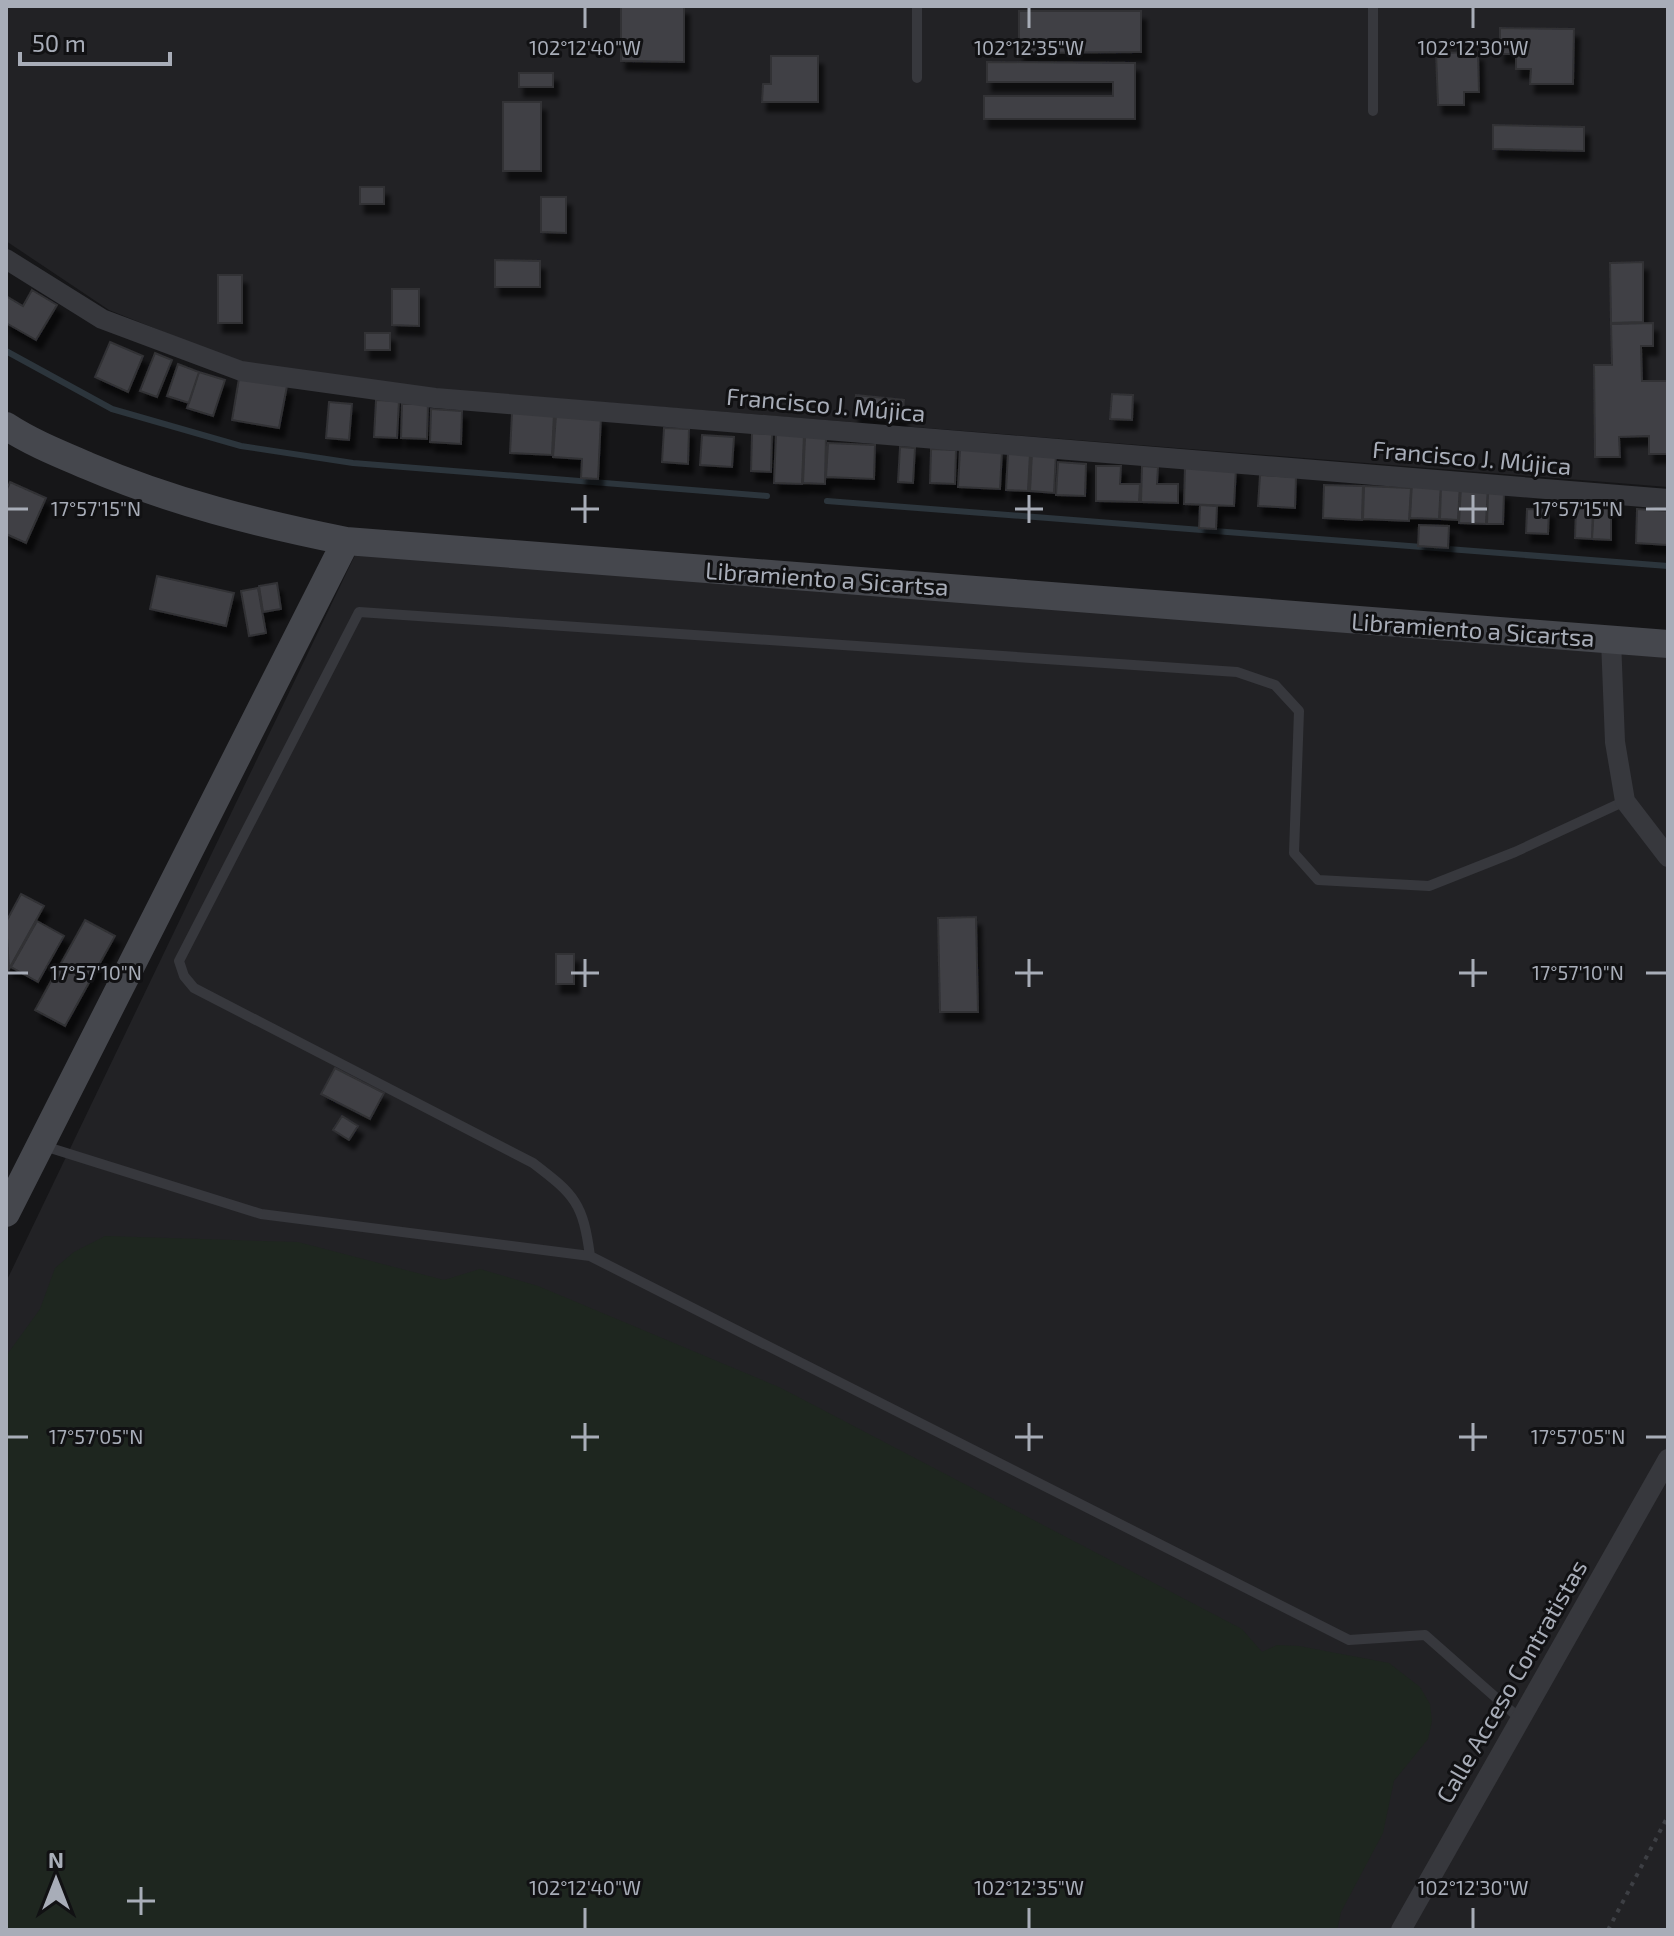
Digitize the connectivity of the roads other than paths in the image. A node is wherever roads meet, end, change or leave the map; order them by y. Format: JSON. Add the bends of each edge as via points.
{"nodes":[{"id":1,"x":917,"y":6,"type":"edge"},
{"id":2,"x":1373,"y":6,"type":"edge"},
{"id":3,"x":917,"y":78,"type":"dead end"},
{"id":4,"x":1373,"y":111,"type":"dead end"},
{"id":5,"x":6,"y":259,"type":"edge"},
{"id":6,"x":6,"y":426,"type":"edge"},
{"id":7,"x":1668,"y":499,"type":"edge"},
{"id":8,"x":346,"y":541,"type":"junction"},
{"id":9,"x":1611,"y":640,"type":"junction"},
{"id":10,"x":1668,"y":644,"type":"edge"},
{"id":11,"x":1625,"y":801,"type":"junction"},
{"id":12,"x":1668,"y":857,"type":"edge"},
{"id":13,"x":42,"y":1145,"type":"junction"},
{"id":14,"x":6,"y":1213,"type":"edge"},
{"id":15,"x":590,"y":1256,"type":"junction"},
{"id":16,"x":1668,"y":1459,"type":"edge"},
{"id":17,"x":1519,"y":1718,"type":"junction"},
{"id":18,"x":1401,"y":1930,"type":"edge"}],
"edges":[{"from":1,"to":3,"type":"lane"},
{"from":2,"to":4,"type":"lane"},
{"from":5,"to":7,"type":"street","name":"Francisco J. Mújica","via":[[102,319],[241,371],[435,398]]},
{"from":6,"to":8,"type":"main road","name":"Libramiento a Sicartsa","via":[[146,491],[245,521]]},
{"from":8,"to":9,"type":"main road","name":"Libramiento a Sicartsa"},
{"from":8,"to":13,"type":"main road"},
{"from":9,"to":10,"type":"main road","name":"Libramiento a Sicartsa"},
{"from":9,"to":11,"type":"street","via":[[1615,742]]},
{"from":11,"to":12,"type":"street"},
{"from":11,"to":15,"type":"lane","via":[[1429,886],[1318,880],[1294,853],[1299,711],[1275,685],[1237,672],[359,612],[179,961],[184,976],[194,988],[533,1163],[564,1187],[584,1215]]},
{"from":13,"to":14,"type":"main road"},
{"from":13,"to":15,"type":"lane","via":[[261,1214]]},
{"from":15,"to":17,"type":"lane","via":[[1349,1640],[1425,1635]]},
{"from":16,"to":17,"type":"street","name":"Calle Acceso Contratistas"},
{"from":17,"to":18,"type":"street","name":"Calle Acceso Contratistas"}]}
